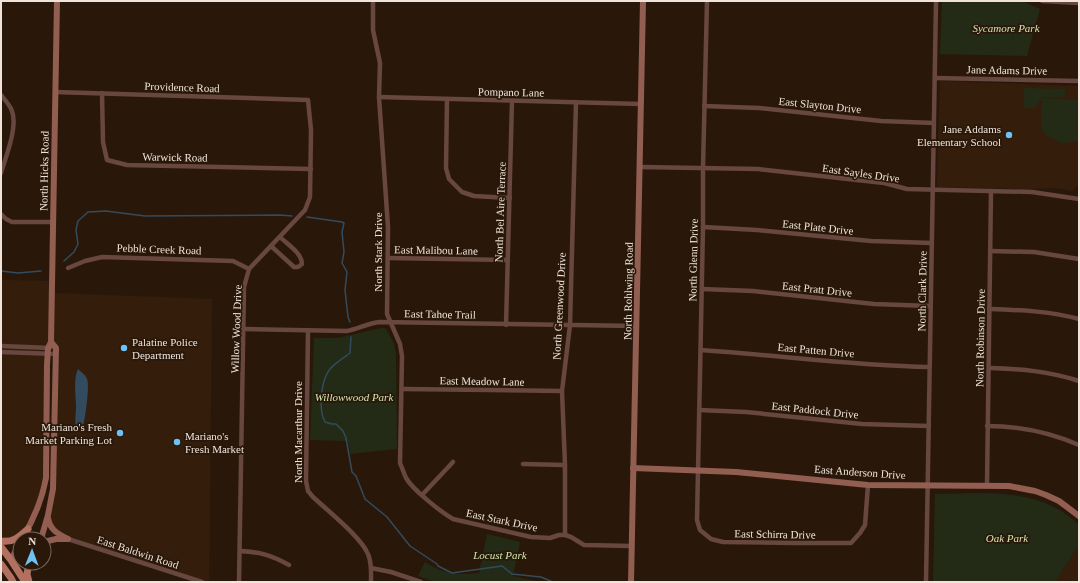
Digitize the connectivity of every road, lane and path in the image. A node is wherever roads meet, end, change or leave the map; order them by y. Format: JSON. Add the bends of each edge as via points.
{"nodes":[{"id":1,"x":57,"y":1,"type":"edge"},
{"id":2,"x":373,"y":1,"type":"edge"},
{"id":3,"x":643,"y":1,"type":"edge"},
{"id":4,"x":707,"y":1,"type":"edge"},
{"id":5,"x":936,"y":1,"type":"edge"},
{"id":6,"x":1042,"y":1,"type":"edge"},
{"id":7,"x":1079,"y":3,"type":"edge"},
{"id":8,"x":935,"y":78,"type":"junction"},
{"id":9,"x":1079,"y":80,"type":"edge"},
{"id":10,"x":56,"y":92,"type":"junction"},
{"id":11,"x":102,"y":93,"type":"junction"},
{"id":12,"x":1,"y":95,"type":"edge"},
{"id":13,"x":379,"y":97,"type":"junction"},
{"id":14,"x":447,"y":99,"type":"junction"},
{"id":15,"x":308,"y":100,"type":"joint"},
{"id":16,"x":512,"y":101,"type":"junction"},
{"id":17,"x":576,"y":102,"type":"junction"},
{"id":18,"x":641,"y":104,"type":"junction"},
{"id":19,"x":704,"y":106,"type":"junction"},
{"id":20,"x":934,"y":123,"type":"junction"},
{"id":21,"x":640,"y":167,"type":"junction"},
{"id":22,"x":703,"y":168,"type":"junction"},
{"id":23,"x":311,"y":169,"type":"junction"},
{"id":24,"x":1,"y":173,"type":"edge"},
{"id":25,"x":933,"y":190,"type":"junction"},
{"id":26,"x":992,"y":191,"type":"junction"},
{"id":27,"x":510,"y":198,"type":"junction"},
{"id":28,"x":1079,"y":199,"type":"edge"},
{"id":29,"x":1,"y":214,"type":"edge"},
{"id":30,"x":53,"y":222,"type":"junction"},
{"id":31,"x":703,"y":227,"type":"junction"},
{"id":32,"x":280,"y":236,"type":"junction"},
{"id":33,"x":932,"y":243,"type":"junction"},
{"id":34,"x":271,"y":246,"type":"junction"},
{"id":35,"x":990,"y":250,"type":"junction"},
{"id":36,"x":388,"y":258,"type":"junction"},
{"id":37,"x":1079,"y":259,"type":"edge"},
{"id":38,"x":508,"y":260,"type":"junction"},
{"id":39,"x":68,"y":268,"type":"dead end"},
{"id":40,"x":249,"y":269,"type":"junction"},
{"id":41,"x":702,"y":289,"type":"junction"},
{"id":42,"x":930,"y":306,"type":"junction"},
{"id":43,"x":989,"y":309,"type":"junction"},
{"id":44,"x":1079,"y":319,"type":"edge"},
{"id":45,"x":390,"y":322,"type":"junction"},
{"id":46,"x":506,"y":325,"type":"junction"},
{"id":47,"x":570,"y":325,"type":"junction"},
{"id":48,"x":637,"y":326,"type":"junction"},
{"id":49,"x":244,"y":328,"type":"junction"},
{"id":50,"x":308,"y":330,"type":"junction"},
{"id":51,"x":1,"y":346,"type":"edge"},
{"id":52,"x":49,"y":348,"type":"junction"},
{"id":53,"x":700,"y":350,"type":"junction"},
{"id":54,"x":56,"y":351,"type":"junction"},
{"id":55,"x":1,"y":352,"type":"edge"},
{"id":56,"x":929,"y":367,"type":"junction"},
{"id":57,"x":988,"y":368,"type":"junction"},
{"id":58,"x":1079,"y":381,"type":"edge"},
{"id":59,"x":402,"y":388,"type":"junction"},
{"id":60,"x":562,"y":391,"type":"junction"},
{"id":61,"x":699,"y":410,"type":"junction"},
{"id":62,"x":929,"y":426,"type":"junction"},
{"id":63,"x":987,"y":426,"type":"junction"},
{"id":64,"x":1079,"y":445,"type":"edge"},
{"id":65,"x":46,"y":451,"type":"junction"},
{"id":66,"x":452,"y":462,"type":"dead end"},
{"id":67,"x":523,"y":464,"type":"dead end"},
{"id":68,"x":565,"y":465,"type":"junction"},
{"id":69,"x":53,"y":468,"type":"junction"},
{"id":70,"x":633,"y":468,"type":"junction"},
{"id":71,"x":698,"y":470,"type":"junction"},
{"id":72,"x":868,"y":485,"type":"junction"},
{"id":73,"x":987,"y":485,"type":"junction"},
{"id":74,"x":926,"y":486,"type":"junction"},
{"id":75,"x":422,"y":495,"type":"junction"},
{"id":76,"x":48,"y":516,"type":"junction"},
{"id":77,"x":1079,"y":516,"type":"edge"},
{"id":78,"x":697,"y":520,"type":"joint"},
{"id":79,"x":28,"y":529,"type":"joint"},
{"id":80,"x":43,"y":531,"type":"edge"},
{"id":81,"x":565,"y":535,"type":"junction"},
{"id":82,"x":68,"y":539,"type":"junction"},
{"id":83,"x":52,"y":540,"type":"edge"},
{"id":84,"x":1,"y":542,"type":"edge"},
{"id":85,"x":632,"y":546,"type":"junction"},
{"id":86,"x":1,"y":547,"type":"edge"},
{"id":87,"x":240,"y":551,"type":"junction"},
{"id":88,"x":1,"y":556,"type":"edge"},
{"id":89,"x":11,"y":560,"type":"junction"},
{"id":90,"x":1,"y":564,"type":"edge"},
{"id":91,"x":289,"y":565,"type":"dead end"},
{"id":92,"x":371,"y":568,"type":"junction"},
{"id":93,"x":27,"y":571,"type":"edge"},
{"id":94,"x":12,"y":580,"type":"edge"},
{"id":95,"x":25,"y":582,"type":"edge"},
{"id":96,"x":29,"y":582,"type":"edge"},
{"id":97,"x":202,"y":582,"type":"edge"},
{"id":98,"x":239,"y":582,"type":"edge"},
{"id":99,"x":371,"y":582,"type":"edge"},
{"id":100,"x":421,"y":582,"type":"edge"},
{"id":101,"x":631,"y":582,"type":"edge"},
{"id":102,"x":926,"y":582,"type":"edge"}],
"edges":[{"from":1,"to":10,"type":"street","name":"North Hicks Road"},
{"from":2,"to":13,"type":"street","name":"North Stark Drive","via":[[373,30],[380,63]]},
{"from":3,"to":18,"type":"street","name":"North Rohlwing Road"},
{"from":4,"to":19,"type":"street","name":"North Glenn Drive"},
{"from":5,"to":8,"type":"street","name":"North Clark Drive"},
{"from":6,"to":7,"type":"street"},
{"from":8,"to":9,"type":"street","name":"Jane Adams Drive"},
{"from":8,"to":20,"type":"street","name":"North Clark Drive"},
{"from":10,"to":11,"type":"street","name":"Providence Road"},
{"from":10,"to":30,"type":"street","name":"North Hicks Road"},
{"from":11,"to":15,"type":"street","name":"Providence Road"},
{"from":11,"to":23,"type":"street","name":"Warwick Road","via":[[102,142],[107,160],[126,165]]},
{"from":12,"to":24,"type":"street","via":[[12,111],[14,125]]},
{"from":13,"to":14,"type":"street","name":"Pompano Lane"},
{"from":13,"to":36,"type":"street","name":"North Stark Drive"},
{"from":14,"to":16,"type":"street","name":"Pompano Lane"},
{"from":14,"to":27,"type":"street","via":[[446,168],[449,179],[462,192],[474,196]]},
{"from":15,"to":23,"type":"street","name":"Willow Wood Drive","via":[[312,130]]},
{"from":16,"to":17,"type":"street","name":"Pompano Lane"},
{"from":16,"to":27,"type":"street","name":"North Bel Aire Terrace"},
{"from":17,"to":18,"type":"street","name":"Pompano Lane"},
{"from":17,"to":47,"type":"street","name":"North Greenwood Drive"},
{"from":18,"to":21,"type":"street","name":"North Rohlwing Road"},
{"from":19,"to":20,"type":"street","name":"East Slayton Drive","via":[[759,108],[881,121]]},
{"from":19,"to":22,"type":"street","name":"North Glenn Drive"},
{"from":20,"to":25,"type":"street","name":"North Clark Drive"},
{"from":21,"to":22,"type":"street","name":"East Sayles Drive"},
{"from":21,"to":48,"type":"street","name":"North Rohlwing Road"},
{"from":22,"to":25,"type":"street","name":"East Sayles Drive","via":[[758,169],[884,183],[907,189]]},
{"from":22,"to":31,"type":"street","name":"North Glenn Drive"},
{"from":23,"to":32,"type":"street","name":"Willow Wood Drive","via":[[310,197],[305,210]]},
{"from":25,"to":26,"type":"street","name":"East Sayles Drive"},
{"from":25,"to":33,"type":"street","name":"North Clark Drive"},
{"from":26,"to":28,"type":"street","name":"East Sayles Drive","via":[[1032,192]]},
{"from":26,"to":35,"type":"street","name":"North Robinson Drive"},
{"from":27,"to":38,"type":"street","name":"North Bel Aire Terrace"},
{"from":29,"to":30,"type":"street","via":[[12,222]]},
{"from":30,"to":52,"type":"street","name":"North Hicks Road"},
{"from":31,"to":33,"type":"street","name":"East Plate Drive","via":[[871,241]]},
{"from":31,"to":41,"type":"street","name":"North Glenn Drive"},
{"from":32,"to":34,"type":"street","name":"Willow Wood Drive"},
{"from":32,"to":34,"type":"street","via":[[302,260],[302,264],[294,267]]},
{"from":33,"to":42,"type":"street","name":"North Clark Drive"},
{"from":34,"to":40,"type":"street","name":"Willow Wood Drive"},
{"from":35,"to":37,"type":"street","via":[[1034,252]]},
{"from":35,"to":43,"type":"street","name":"North Robinson Drive"},
{"from":36,"to":38,"type":"street","name":"East Malibou Lane"},
{"from":36,"to":45,"type":"street","name":"North Stark Drive","via":[[387,314]]},
{"from":38,"to":46,"type":"street","name":"North Bel Aire Terrace"},
{"from":39,"to":40,"type":"street","name":"Pebble Creek Road","via":[[102,257],[233,261]]},
{"from":40,"to":49,"type":"street","name":"Willow Wood Drive","via":[[244,287]]},
{"from":41,"to":42,"type":"street","name":"East Pratt Drive","via":[[753,291],[874,304]]},
{"from":41,"to":53,"type":"street","name":"North Glenn Drive"},
{"from":42,"to":56,"type":"street","name":"North Clark Drive"},
{"from":43,"to":44,"type":"street","via":[[1034,311]]},
{"from":43,"to":57,"type":"street","name":"North Robinson Drive"},
{"from":45,"to":46,"type":"street","name":"East Tahoe Trail"},
{"from":45,"to":50,"type":"street","name":"East Tahoe Trail","via":[[374,322],[347,331]]},
{"from":45,"to":59,"type":"street","name":"North Stark Drive","via":[[400,344]]},
{"from":46,"to":47,"type":"street","name":"East Tahoe Trail"},
{"from":47,"to":48,"type":"street","name":"East Tahoe Trail"},
{"from":47,"to":60,"type":"street","name":"North Greenwood Drive"},
{"from":48,"to":70,"type":"street","name":"North Rohlwing Road"},
{"from":49,"to":50,"type":"street","name":"East Tahoe Trail"},
{"from":49,"to":87,"type":"street","name":"Willow Wood Drive"},
{"from":50,"to":92,"type":"street","name":"North Macarthur Drive","via":[[308,491],[357,538],[368,554]]},
{"from":51,"to":52,"type":"street"},
{"from":52,"to":54,"type":"street"},
{"from":52,"to":54,"type":"street"},
{"from":52,"to":55,"type":"street"},
{"from":52,"to":65,"type":"street","name":"North Hicks Road"},
{"from":53,"to":56,"type":"street","name":"East Patten Drive","via":[[886,366]]},
{"from":53,"to":61,"type":"street","name":"North Glenn Drive"},
{"from":54,"to":69,"type":"street"},
{"from":56,"to":62,"type":"street","name":"North Clark Drive"},
{"from":57,"to":58,"type":"street","via":[[1034,370]]},
{"from":57,"to":63,"type":"street","name":"North Robinson Drive"},
{"from":59,"to":60,"type":"street","name":"East Meadow Lane"},
{"from":59,"to":75,"type":"street","name":"North Stark Drive","via":[[400,463],[407,479]]},
{"from":60,"to":68,"type":"street","name":"North Greenwood Drive"},
{"from":61,"to":62,"type":"street","name":"East Paddock Drive","via":[[746,412],[862,424]]},
{"from":61,"to":71,"type":"street","name":"North Glenn Drive"},
{"from":62,"to":74,"type":"street","name":"North Clark Drive"},
{"from":63,"to":64,"type":"street","via":[[1027,428],[1059,436]]},
{"from":63,"to":73,"type":"street","name":"North Robinson Drive"},
{"from":65,"to":69,"type":"street"},
{"from":65,"to":79,"type":"street","name":"North Hicks Road","via":[[46,478],[42,496]]},
{"from":66,"to":75,"type":"street"},
{"from":67,"to":68,"type":"street"},
{"from":68,"to":81,"type":"street","name":"North Greenwood Drive"},
{"from":69,"to":76,"type":"street","via":[[53,489]]},
{"from":70,"to":71,"type":"street","name":"East Anderson Drive"},
{"from":70,"to":85,"type":"street","name":"North Rohlwing Road"},
{"from":71,"to":72,"type":"street","name":"East Anderson Drive"},
{"from":71,"to":78,"type":"street","name":"North Glenn Drive"},
{"from":72,"to":74,"type":"street","name":"East Anderson Drive"},
{"from":72,"to":78,"type":"street","name":"East Schirra Drive","via":[[865,525],[851,543],[723,542],[711,539],[700,530]]},
{"from":73,"to":74,"type":"street","name":"East Anderson Drive"},
{"from":73,"to":77,"type":"street","name":"East Anderson Drive","via":[[1014,486],[1035,491],[1059,501]]},
{"from":74,"to":102,"type":"street","name":"North Clark Drive"},
{"from":75,"to":81,"type":"street","name":"East Stark Drive","via":[[453,519],[531,537],[550,538]]},
{"from":76,"to":80,"type":"street"},
{"from":76,"to":82,"type":"street","via":[[53,530]]},
{"from":79,"to":84,"type":"main road","via":[[15,540]]},
{"from":81,"to":85,"type":"street","via":[[584,545]]},
{"from":82,"to":83,"type":"street"},
{"from":82,"to":97,"type":"street","name":"East Baldwin Road"},
{"from":85,"to":101,"type":"street","name":"North Rohlwing Road"},
{"from":86,"to":89,"type":"main road"},
{"from":87,"to":91,"type":"street","via":[[259,552]]},
{"from":87,"to":98,"type":"street","name":"Willow Wood Drive"},
{"from":88,"to":89,"type":"main road"},
{"from":89,"to":94,"type":"main road"},
{"from":89,"to":95,"type":"main road"},
{"from":90,"to":94,"type":"main road"},
{"from":92,"to":99,"type":"street","name":"North Macarthur Drive"},
{"from":92,"to":100,"type":"street"},
{"from":93,"to":96,"type":"main road"}]}
